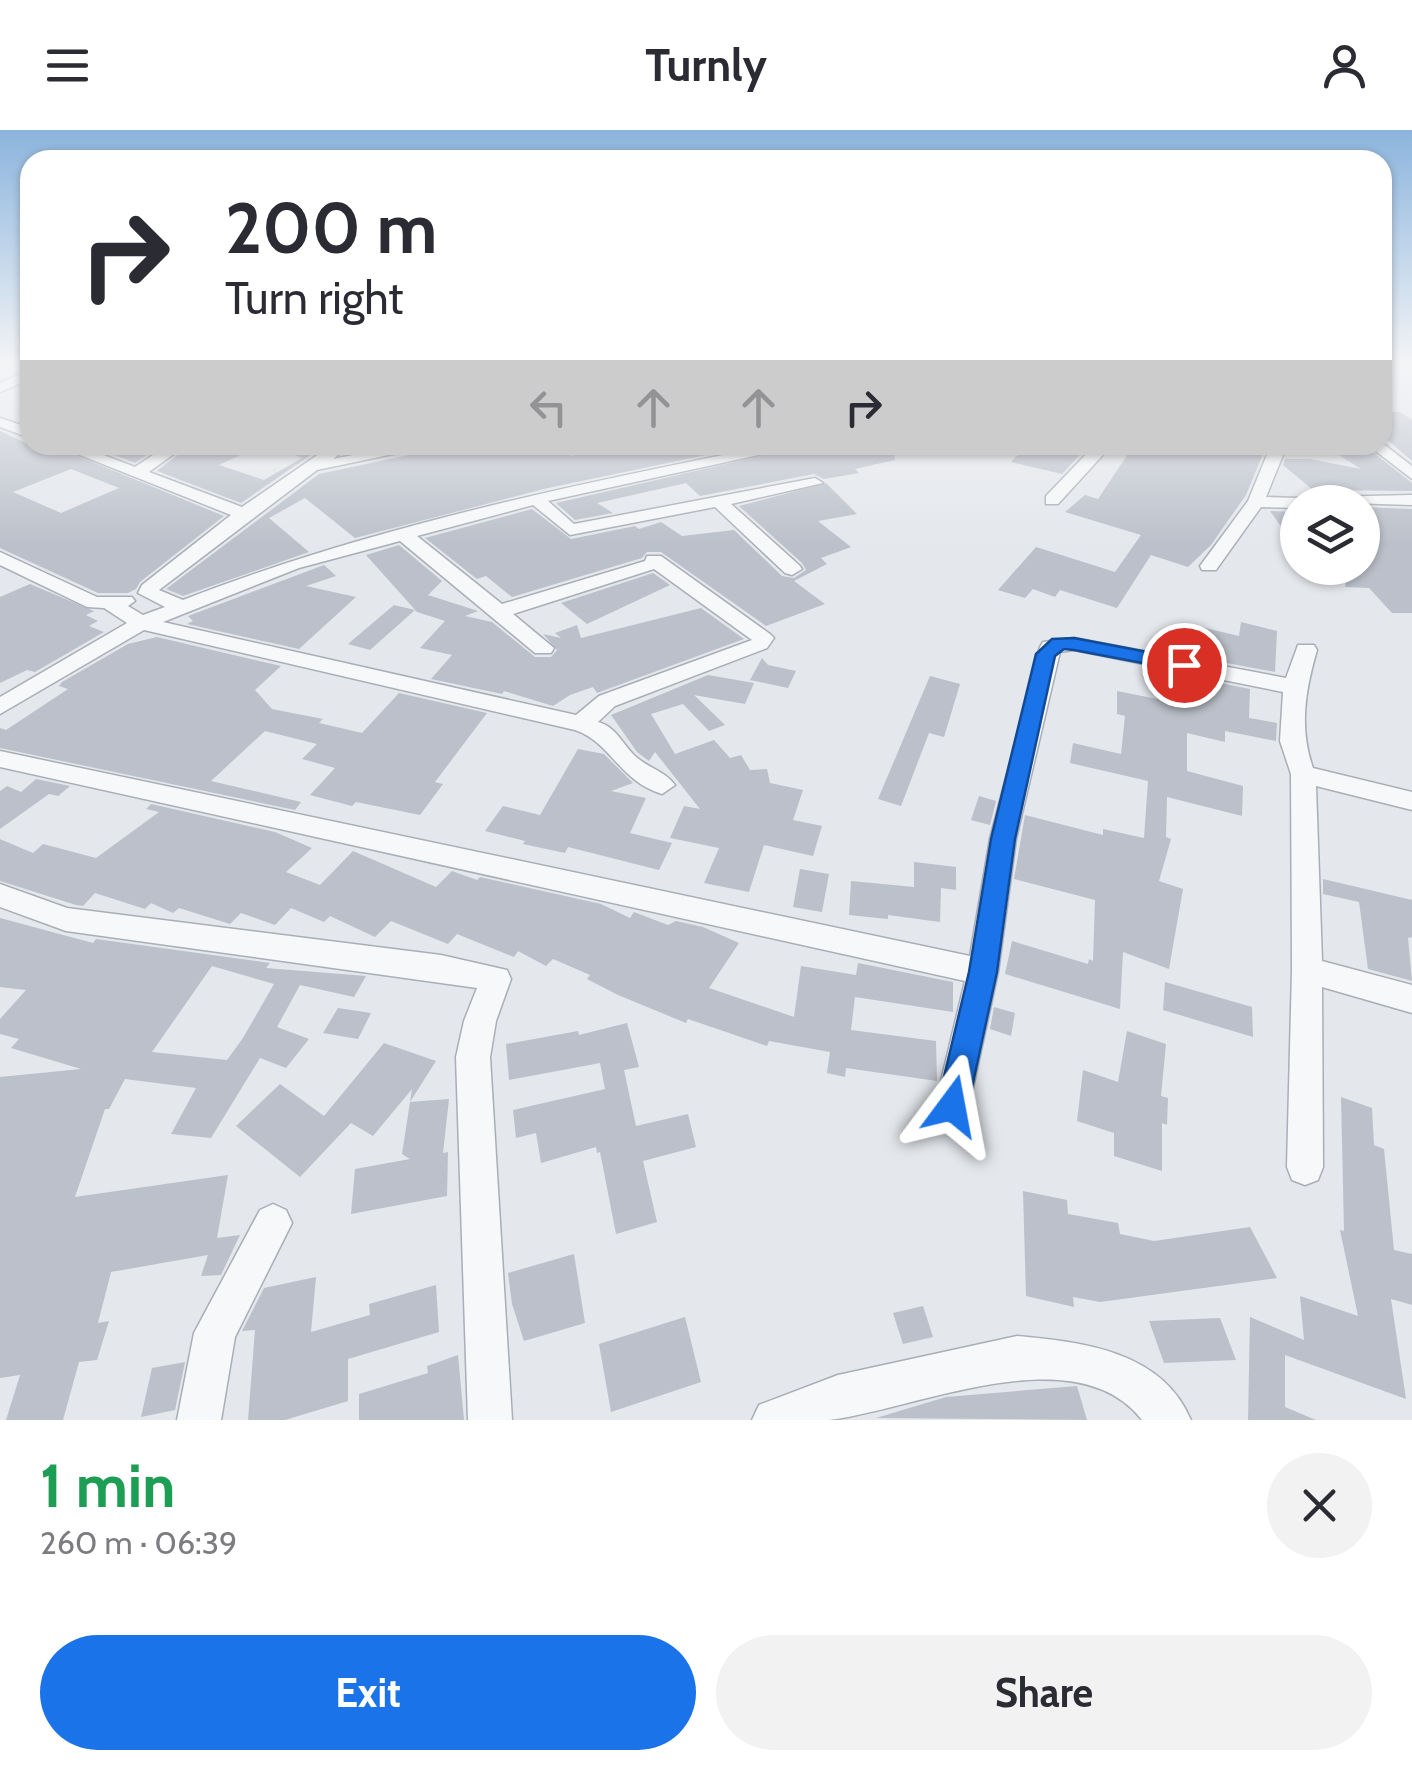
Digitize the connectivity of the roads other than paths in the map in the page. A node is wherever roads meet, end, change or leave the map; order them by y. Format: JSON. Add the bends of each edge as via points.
{"nodes":[{"id":1,"x":91,"y":455,"type":"edge"},
{"id":2,"x":163,"y":455,"type":"edge"},
{"id":3,"x":330,"y":455,"type":"edge"},
{"id":4,"x":377,"y":455,"type":"edge"},
{"id":5,"x":736,"y":455,"type":"edge"},
{"id":6,"x":1095,"y":455,"type":"edge"},
{"id":7,"x":1275,"y":455,"type":"edge"},
{"id":8,"x":1388,"y":455,"type":"edge"},
{"id":9,"x":315,"y":467,"type":"junction"},
{"id":10,"x":138,"y":472,"type":"junction"},
{"id":11,"x":1412,"y":474,"type":"edge"},
{"id":12,"x":815,"y":483,"type":"dead end"},
{"id":13,"x":1052,"y":500,"type":"dead end"},
{"id":14,"x":1412,"y":500,"type":"edge"},
{"id":15,"x":538,"y":501,"type":"junction"},
{"id":16,"x":1380,"y":501,"type":"edge"},
{"id":17,"x":1256,"y":502,"type":"junction"},
{"id":18,"x":1280,"y":503,"type":"edge"},
{"id":19,"x":720,"y":504,"type":"junction"},
{"id":20,"x":244,"y":514,"type":"junction"},
{"id":21,"x":403,"y":534,"type":"junction"},
{"id":22,"x":0,"y":558,"type":"edge"},
{"id":23,"x":1209,"y":566,"type":"dead end"},
{"id":24,"x":792,"y":569,"type":"dead end"},
{"id":25,"x":148,"y":593,"type":"junction"},
{"id":26,"x":111,"y":604,"type":"junction"},
{"id":27,"x":180,"y":606,"type":"junction"},
{"id":28,"x":500,"y":611,"type":"junction"},
{"id":29,"x":142,"y":623,"type":"junction"},
{"id":30,"x":543,"y":648,"type":"dead end"},
{"id":31,"x":1306,"y":650,"type":"dead end"},
{"id":32,"x":1295,"y":687,"type":"junction"},
{"id":33,"x":0,"y":707,"type":"edge"},
{"id":34,"x":581,"y":724,"type":"junction"},
{"id":35,"x":0,"y":760,"type":"edge"},
{"id":36,"x":1303,"y":774,"type":"junction"},
{"id":37,"x":662,"y":785,"type":"dead end"},
{"id":38,"x":1412,"y":801,"type":"edge"},
{"id":39,"x":0,"y":896,"type":"edge"},
{"id":40,"x":1308,"y":970,"type":"junction"},
{"id":41,"x":983,"y":972,"type":"junction"},
{"id":42,"x":1412,"y":999,"type":"edge"},
{"id":43,"x":952,"y":1106,"type":"dead end"},
{"id":44,"x":1305,"y":1167,"type":"dead end"},
{"id":45,"x":272,"y":1224,"type":"dead end"},
{"id":46,"x":199,"y":1420,"type":"edge"},
{"id":47,"x":490,"y":1420,"type":"edge"},
{"id":48,"x":774,"y":1420,"type":"edge"},
{"id":49,"x":1169,"y":1420,"type":"edge"}],
"edges":[{"from":1,"to":10,"type":"street"},
{"from":2,"to":10,"type":"street"},
{"from":3,"to":9,"type":"street"},
{"from":4,"to":9,"type":"street"},
{"from":5,"to":15,"type":"street"},
{"from":6,"to":13,"type":"street"},
{"from":7,"to":17,"type":"street"},
{"from":8,"to":11,"type":"street"},
{"from":9,"to":20,"type":"street"},
{"from":10,"to":20,"type":"street"},
{"from":12,"to":19,"type":"street"},
{"from":14,"to":16,"type":"street"},
{"from":15,"to":19,"type":"street","via":[[570,530]]},
{"from":15,"to":21,"type":"street"},
{"from":17,"to":18,"type":"street"},
{"from":17,"to":23,"type":"street"},
{"from":19,"to":24,"type":"street"},
{"from":20,"to":25,"type":"street"},
{"from":21,"to":27,"type":"street","via":[[292,564]]},
{"from":21,"to":28,"type":"street"},
{"from":22,"to":26,"type":"street","via":[[94,603]]},
{"from":25,"to":26,"type":"street"},
{"from":25,"to":27,"type":"street"},
{"from":26,"to":29,"type":"street"},
{"from":27,"to":29,"type":"street"},
{"from":28,"to":30,"type":"street"},
{"from":28,"to":34,"type":"street","via":[[650,563],[762,638],[606,701]]},
{"from":29,"to":33,"type":"street"},
{"from":29,"to":34,"type":"street"},
{"from":31,"to":32,"type":"street"},
{"from":32,"to":36,"type":"street","via":[[1292,741]]},
{"from":32,"to":41,"type":"street","via":[[1074,644],[1051,647],[1003,839]]},
{"from":34,"to":37,"type":"street","via":[[602,730],[627,763]]},
{"from":35,"to":41,"type":"street"},
{"from":36,"to":38,"type":"street"},
{"from":36,"to":40,"type":"street"},
{"from":39,"to":47,"type":"street","via":[[66,918],[496,980],[474,1058]]},
{"from":40,"to":42,"type":"street"},
{"from":40,"to":44,"type":"street"},
{"from":41,"to":43,"type":"street"},
{"from":45,"to":46,"type":"street","via":[[215,1333]]},
{"from":48,"to":49,"type":"street","via":[[838,1396],[1016,1357],[1080,1363],[1144,1388]]}]}
